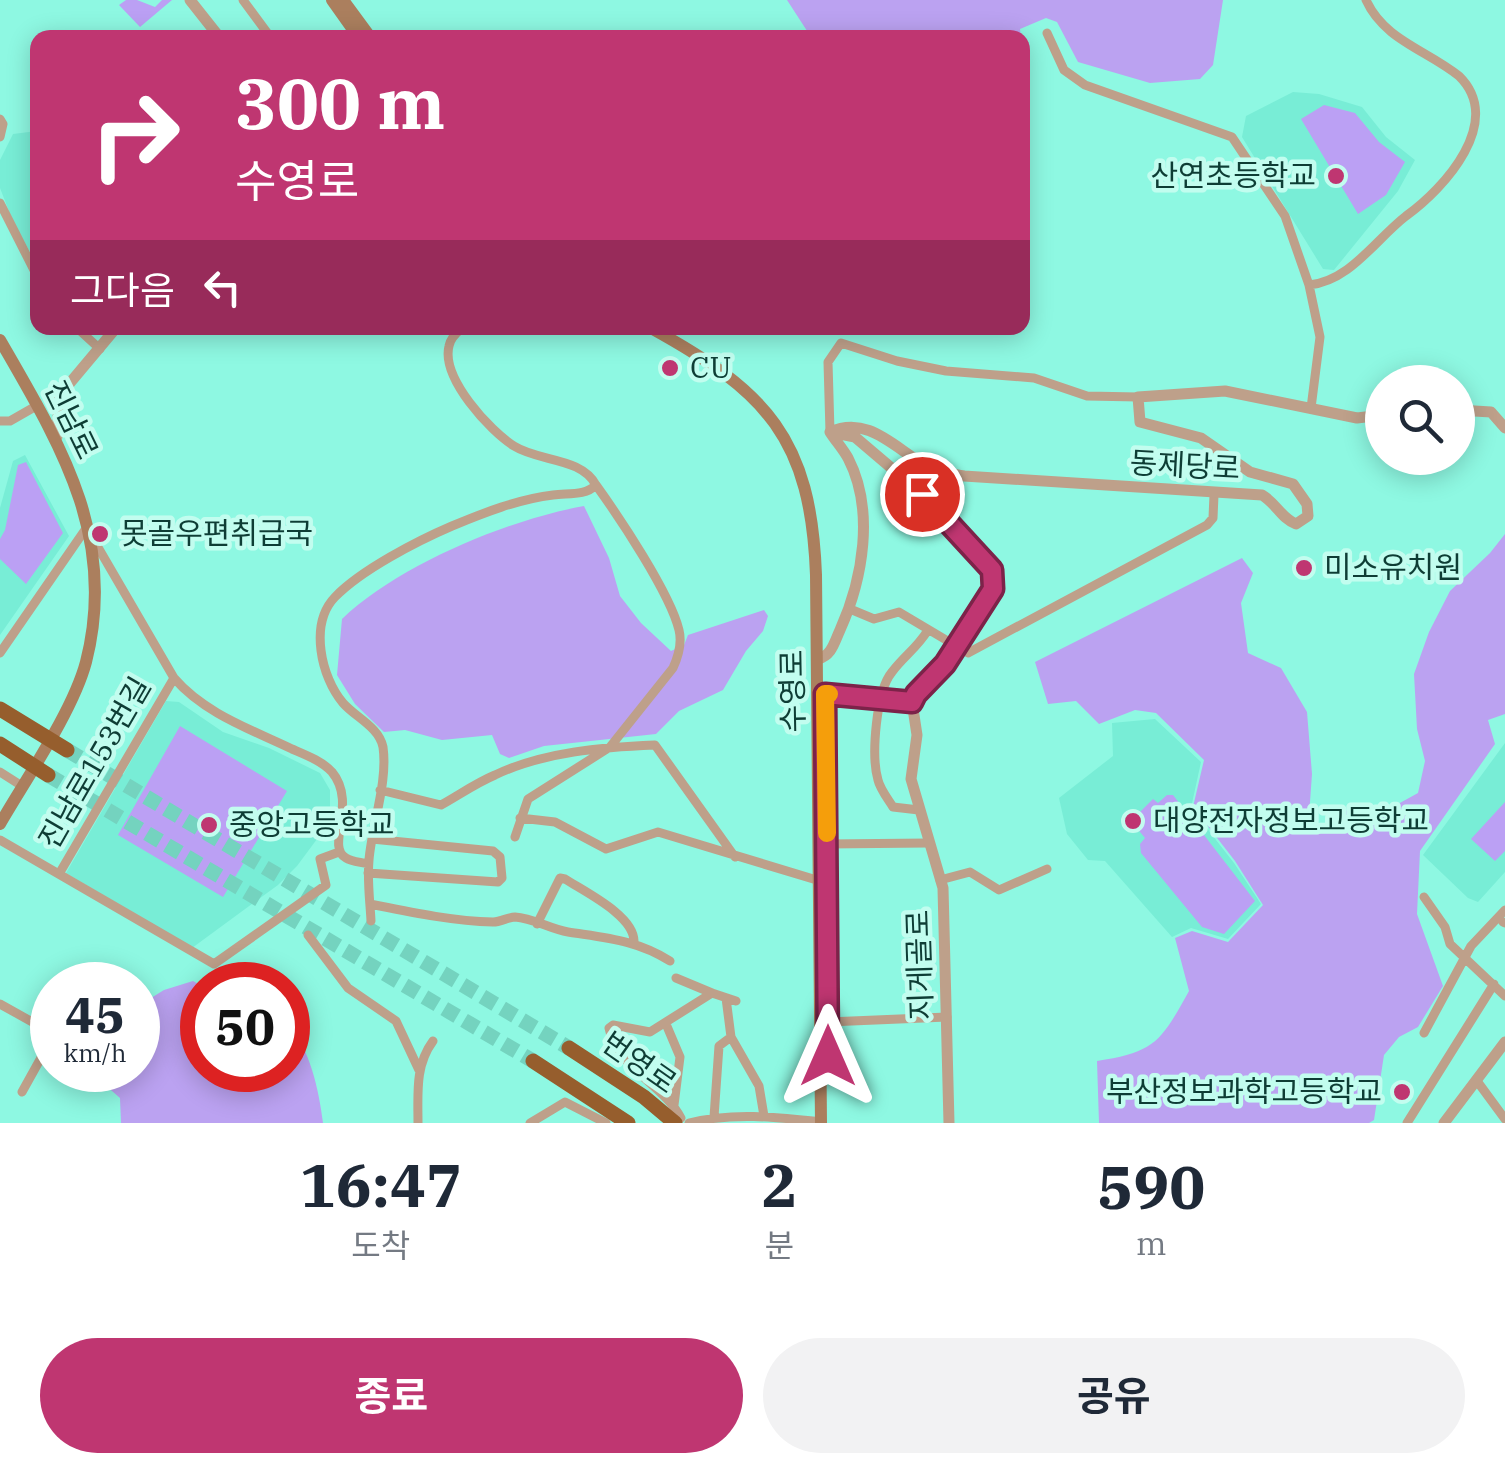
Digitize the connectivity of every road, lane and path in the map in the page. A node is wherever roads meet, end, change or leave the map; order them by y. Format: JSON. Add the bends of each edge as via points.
{"nodes":[{"id":1,"x":190,"y":0,"type":"edge"},
{"id":2,"x":243,"y":0,"type":"edge"},
{"id":3,"x":332,"y":0,"type":"edge"},
{"id":4,"x":343,"y":0,"type":"edge"},
{"id":5,"x":1366,"y":0,"type":"edge"},
{"id":6,"x":214,"y":30,"type":"edge"},
{"id":7,"x":265,"y":30,"type":"edge"},
{"id":8,"x":360,"y":30,"type":"edge"},
{"id":9,"x":361,"y":30,"type":"edge"},
{"id":10,"x":1047,"y":33,"type":"dead end"},
{"id":11,"x":2,"y":122,"type":"edge"},
{"id":12,"x":0,"y":137,"type":"edge"},
{"id":13,"x":0,"y":203,"type":"edge"},
{"id":14,"x":30,"y":262,"type":"edge"},
{"id":15,"x":1308,"y":285,"type":"junction"},
{"id":16,"x":85,"y":335,"type":"edge"},
{"id":17,"x":110,"y":335,"type":"edge"},
{"id":18,"x":457,"y":335,"type":"edge"},
{"id":19,"x":663,"y":335,"type":"edge"},
{"id":20,"x":679,"y":335,"type":"edge"},
{"id":21,"x":0,"y":342,"type":"edge"},
{"id":22,"x":100,"y":348,"type":"junction"},
{"id":23,"x":58,"y":396,"type":"junction"},
{"id":24,"x":1138,"y":397,"type":"junction"},
{"id":25,"x":35,"y":399,"type":"junction"},
{"id":26,"x":1312,"y":408,"type":"junction"},
{"id":27,"x":1475,"y":411,"type":"edge"},
{"id":28,"x":1365,"y":417,"type":"edge"},
{"id":29,"x":0,"y":421,"type":"edge"},
{"id":30,"x":1505,"y":428,"type":"edge"},
{"id":31,"x":830,"y":432,"type":"junction"},
{"id":32,"x":56,"y":437,"type":"junction"},
{"id":33,"x":596,"y":485,"type":"junction"},
{"id":34,"x":1214,"y":494,"type":"junction"},
{"id":35,"x":89,"y":532,"type":"junction"},
{"id":36,"x":850,"y":609,"type":"junction"},
{"id":37,"x":928,"y":630,"type":"junction"},
{"id":38,"x":956,"y":646,"type":"junction"},
{"id":39,"x":0,"y":653,"type":"edge"},
{"id":40,"x":821,"y":658,"type":"junction"},
{"id":41,"x":174,"y":678,"type":"junction"},
{"id":42,"x":825,"y":694,"type":"junction"},
{"id":43,"x":880,"y":698,"type":"junction"},
{"id":44,"x":912,"y":702,"type":"junction"},
{"id":45,"x":0,"y":709,"type":"edge"},
{"id":46,"x":0,"y":744,"type":"edge"},
{"id":47,"x":610,"y":747,"type":"junction"},
{"id":48,"x":68,"y":750,"type":"tunnel mouth"},
{"id":49,"x":0,"y":772,"type":"edge"},
{"id":50,"x":48,"y":775,"type":"tunnel mouth"},
{"id":51,"x":22,"y":786,"type":"junction"},
{"id":52,"x":380,"y":790,"type":"junction"},
{"id":53,"x":919,"y":810,"type":"junction"},
{"id":54,"x":520,"y":818,"type":"junction"},
{"id":55,"x":0,"y":824,"type":"edge"},
{"id":56,"x":515,"y":837,"type":"dead end"},
{"id":57,"x":0,"y":840,"type":"edge"},
{"id":58,"x":372,"y":840,"type":"junction"},
{"id":59,"x":928,"y":843,"type":"junction"},
{"id":60,"x":827,"y":844,"type":"junction"},
{"id":61,"x":339,"y":852,"type":"junction"},
{"id":62,"x":734,"y":856,"type":"junction"},
{"id":63,"x":368,"y":868,"type":"junction"},
{"id":64,"x":1047,"y":869,"type":"dead end"},
{"id":65,"x":59,"y":874,"type":"junction"},
{"id":66,"x":940,"y":880,"type":"junction"},
{"id":67,"x":820,"y":881,"type":"junction"},
{"id":68,"x":1424,"y":898,"type":"dead end"},
{"id":69,"x":370,"y":904,"type":"junction"},
{"id":70,"x":1505,"y":910,"type":"edge"},
{"id":71,"x":371,"y":921,"type":"dead end"},
{"id":72,"x":1502,"y":922,"type":"edge"},
{"id":73,"x":536,"y":924,"type":"junction"},
{"id":74,"x":308,"y":936,"type":"dead end"},
{"id":75,"x":634,"y":942,"type":"junction"},
{"id":76,"x":1465,"y":958,"type":"junction"},
{"id":77,"x":670,"y":962,"type":"dead end"},
{"id":78,"x":676,"y":978,"type":"dead end"},
{"id":79,"x":1494,"y":984,"type":"junction"},
{"id":80,"x":712,"y":993,"type":"junction"},
{"id":81,"x":1505,"y":996,"type":"edge"},
{"id":82,"x":0,"y":1004,"type":"edge"},
{"id":83,"x":947,"y":1017,"type":"junction"},
{"id":84,"x":30,"y":1022,"type":"edge"},
{"id":85,"x":828,"y":1022,"type":"junction"},
{"id":86,"x":666,"y":1024,"type":"junction"},
{"id":87,"x":1424,"y":1034,"type":"dead end"},
{"id":88,"x":731,"y":1037,"type":"junction"},
{"id":89,"x":433,"y":1041,"type":"dead end"},
{"id":90,"x":1505,"y":1042,"type":"edge"},
{"id":91,"x":570,"y":1048,"type":"tunnel mouth"},
{"id":92,"x":533,"y":1061,"type":"tunnel mouth"},
{"id":93,"x":419,"y":1070,"type":"junction"},
{"id":94,"x":30,"y":1077,"type":"edge"},
{"id":95,"x":1477,"y":1081,"type":"junction"},
{"id":96,"x":22,"y":1092,"type":"dead end"},
{"id":97,"x":674,"y":1104,"type":"junction"},
{"id":98,"x":1504,"y":1114,"type":"edge"},
{"id":99,"x":764,"y":1116,"type":"junction"},
{"id":100,"x":714,"y":1117,"type":"junction"},
{"id":101,"x":545,"y":1119,"type":"edge"},
{"id":102,"x":682,"y":1122,"type":"edge"},
{"id":103,"x":418,"y":1123,"type":"edge"},
{"id":104,"x":530,"y":1123,"type":"edge"},
{"id":105,"x":606,"y":1123,"type":"edge"},
{"id":106,"x":628,"y":1123,"type":"edge"},
{"id":107,"x":824,"y":1123,"type":"edge"},
{"id":108,"x":949,"y":1123,"type":"edge"},
{"id":109,"x":1408,"y":1123,"type":"edge"},
{"id":110,"x":1444,"y":1123,"type":"edge"},
{"id":111,"x":1492,"y":1123,"type":"edge"}],
"edges":[{"from":1,"to":6,"type":"street"},
{"from":2,"to":7,"type":"street"},
{"from":3,"to":8,"type":"main road"},
{"from":4,"to":9,"type":"main road"},
{"from":5,"to":15,"type":"street","via":[[1384,27],[1468,84],[1480,124],[1470,152],[1428,198],[1341,274]]},
{"from":10,"to":15,"type":"street","via":[[1064,70],[1085,84],[1232,137],[1285,216]]},
{"from":11,"to":12,"type":"street"},
{"from":13,"to":14,"type":"street"},
{"from":15,"to":26,"type":"street","via":[[1320,336]]},
{"from":16,"to":22,"type":"street"},
{"from":17,"to":22,"type":"street"},
{"from":18,"to":33,"type":"street","via":[[448,358],[459,386],[495,432],[516,448],[574,466]]},
{"from":19,"to":40,"type":"main road","name":"수영로","via":[[739,383],[790,448],[814,538]]},
{"from":20,"to":40,"type":"main road","name":"수영로","via":[[749,381],[795,441],[818,512]]},
{"from":21,"to":25,"type":"main road","name":"진남로"},
{"from":22,"to":23,"type":"street"},
{"from":23,"to":25,"type":"street"},
{"from":23,"to":32,"type":"street"},
{"from":24,"to":26,"type":"street","via":[[1224,391]]},
{"from":24,"to":31,"type":"street","via":[[1087,396],[1034,378],[946,371],[841,343],[828,362]]},
{"from":24,"to":34,"type":"street","name":"동제당로","via":[[1140,422],[1201,438],[1250,472],[1292,484],[1308,516],[1296,524],[1262,496]]},
{"from":25,"to":29,"type":"street","via":[[10,422]]},
{"from":25,"to":32,"type":"main road","name":"진남로"},
{"from":26,"to":28,"type":"street"},
{"from":27,"to":30,"type":"street","via":[[1491,412]]},
{"from":31,"to":34,"type":"street","name":"동제당로","via":[[868,427],[935,470],[964,476]]},
{"from":31,"to":36,"type":"street","via":[[848,458],[863,528]]},
{"from":31,"to":38,"type":"street","via":[[855,437],[922,494],[992,570],[993,589]]},
{"from":32,"to":35,"type":"main road","name":"진남로"},
{"from":33,"to":47,"type":"street","via":[[680,632],[673,668]]},
{"from":33,"to":52,"type":"street","via":[[587,493],[549,495],[451,526],[333,598],[322,627],[323,667],[342,702],[382,744]]},
{"from":34,"to":38,"type":"street","via":[[1207,526],[968,653]]},
{"from":35,"to":39,"type":"street"},
{"from":35,"to":41,"type":"street"},
{"from":35,"to":51,"type":"main road","name":"진남로","via":[[95,572],[85,665]]},
{"from":36,"to":37,"type":"street","via":[[874,619],[899,612]]},
{"from":36,"to":40,"type":"street"},
{"from":37,"to":38,"type":"street"},
{"from":37,"to":43,"type":"street","via":[[892,672]]},
{"from":38,"to":44,"type":"street"},
{"from":40,"to":42,"type":"main road","name":"수영로"},
{"from":40,"to":67,"type":"main road","name":"수영로"},
{"from":41,"to":61,"type":"street","via":[[204,707],[331,771],[343,790]]},
{"from":41,"to":65,"type":"street","name":"진남로153번길"},
{"from":42,"to":43,"type":"street","name":"수영로"},
{"from":42,"to":60,"type":"main road","name":"수영로"},
{"from":43,"to":44,"type":"street"},
{"from":43,"to":53,"type":"street","via":[[878,782],[893,807]]},
{"from":44,"to":53,"type":"street","name":"지게골로","via":[[911,778]]},
{"from":45,"to":48,"type":"highway"},
{"from":46,"to":50,"type":"highway"},
{"from":47,"to":52,"type":"street","via":[[498,773],[440,804]]},
{"from":47,"to":54,"type":"street","via":[[528,799]]},
{"from":47,"to":62,"type":"street","via":[[655,745]]},
{"from":49,"to":51,"type":"street"},
{"from":51,"to":55,"type":"main road"},
{"from":52,"to":58,"type":"street"},
{"from":53,"to":59,"type":"street","name":"지게골로"},
{"from":54,"to":56,"type":"street"},
{"from":54,"to":62,"type":"street","via":[[555,822],[606,849],[658,832]]},
{"from":57,"to":65,"type":"street","name":"진남로153번길"},
{"from":58,"to":63,"type":"street"},
{"from":58,"to":63,"type":"street","via":[[493,850],[502,878]]},
{"from":59,"to":60,"type":"street"},
{"from":59,"to":66,"type":"street","name":"지게골로"},
{"from":60,"to":85,"type":"main road","name":"수영로"},
{"from":61,"to":63,"type":"street"},
{"from":61,"to":65,"type":"street","name":"진남로153번길","via":[[320,859],[326,885],[214,964]]},
{"from":62,"to":67,"type":"street"},
{"from":63,"to":69,"type":"street"},
{"from":64,"to":66,"type":"street","via":[[999,890],[970,872]]},
{"from":66,"to":83,"type":"street","name":"지게골로"},
{"from":67,"to":107,"type":"main road","name":"수영로"},
{"from":68,"to":76,"type":"street"},
{"from":69,"to":71,"type":"street"},
{"from":69,"to":73,"type":"street"},
{"from":70,"to":72,"type":"street"},
{"from":72,"to":76,"type":"street"},
{"from":73,"to":75,"type":"street"},
{"from":73,"to":75,"type":"street","via":[[560,878],[610,908],[632,929]]},
{"from":74,"to":93,"type":"street","via":[[348,988],[396,1021]]},
{"from":75,"to":77,"type":"street"},
{"from":76,"to":79,"type":"street"},
{"from":76,"to":87,"type":"street"},
{"from":78,"to":80,"type":"street"},
{"from":79,"to":81,"type":"street"},
{"from":79,"to":109,"type":"street"},
{"from":80,"to":86,"type":"street"},
{"from":80,"to":88,"type":"street","via":[[731,1000]]},
{"from":82,"to":84,"type":"street"},
{"from":83,"to":85,"type":"street"},
{"from":83,"to":108,"type":"street","name":"지게골로"},
{"from":85,"to":107,"type":"main road","name":"수영로"},
{"from":86,"to":97,"type":"street","via":[[680,1058]]},
{"from":86,"to":97,"type":"street","via":[[650,1032],[610,1028],[627,1062]]},
{"from":88,"to":99,"type":"street","via":[[758,1086]]},
{"from":88,"to":100,"type":"street","via":[[720,1046]]},
{"from":89,"to":93,"type":"street"},
{"from":90,"to":95,"type":"street"},
{"from":91,"to":102,"type":"highway","name":"번영로"},
{"from":92,"to":106,"type":"highway","name":"번영로"},
{"from":93,"to":103,"type":"street"},
{"from":94,"to":96,"type":"street"},
{"from":95,"to":98,"type":"street"},
{"from":95,"to":110,"type":"street"},
{"from":97,"to":102,"type":"street"},
{"from":98,"to":111,"type":"street"},
{"from":99,"to":100,"type":"street"},
{"from":99,"to":107,"type":"street"},
{"from":100,"to":102,"type":"street"},
{"from":101,"to":104,"type":"street"},
{"from":101,"to":105,"type":"street","via":[[565,1102]]}]}
